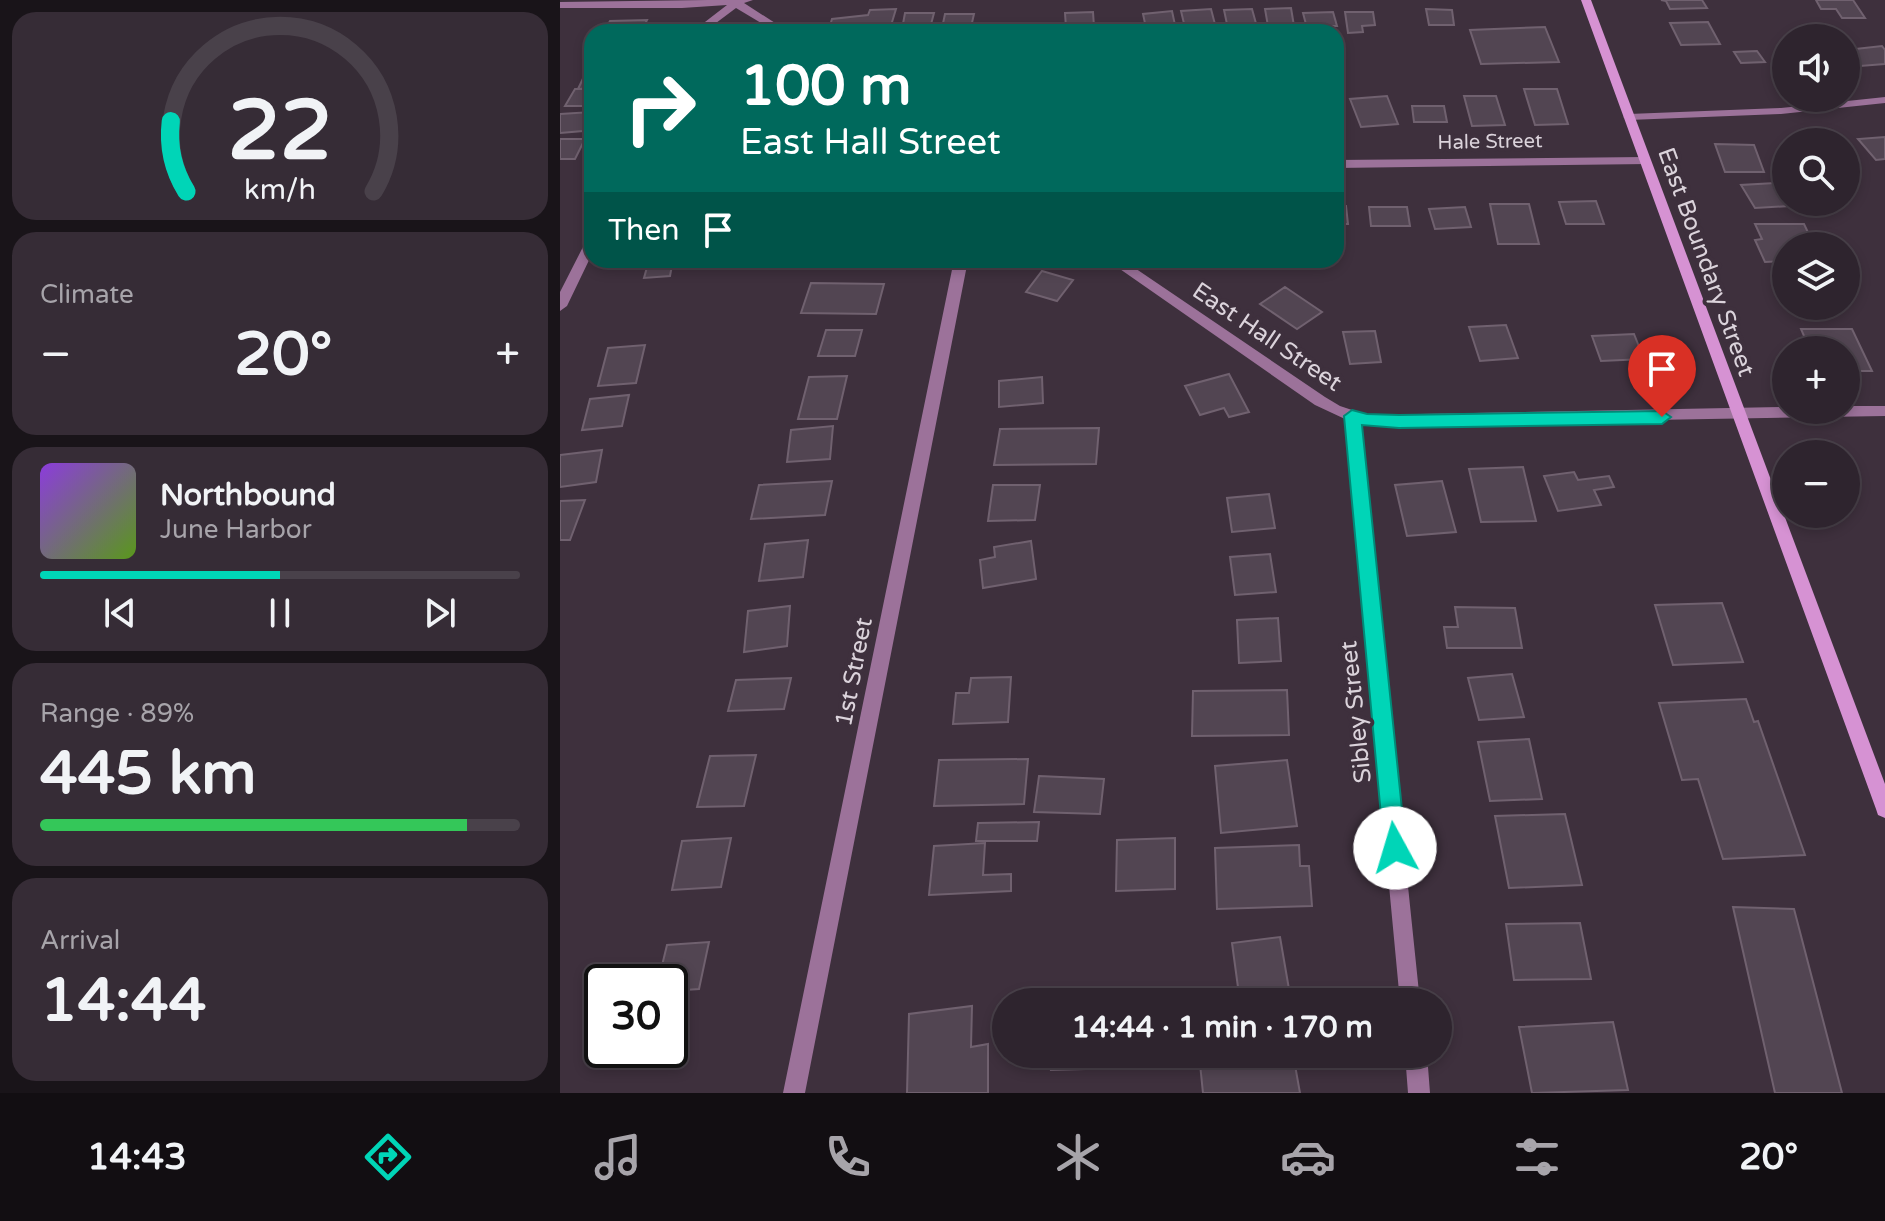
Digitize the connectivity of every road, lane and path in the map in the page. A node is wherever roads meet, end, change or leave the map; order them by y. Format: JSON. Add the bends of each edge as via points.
{"nodes":[{"id":1,"x":748,"y":0,"type":"edge"},
{"id":2,"x":1586,"y":0,"type":"edge"},
{"id":3,"x":736,"y":3,"type":"junction"},
{"id":4,"x":560,"y":5,"type":"edge"},
{"id":5,"x":708,"y":24,"type":"edge"},
{"id":6,"x":771,"y":24,"type":"edge"},
{"id":7,"x":1885,"y":100,"type":"edge"},
{"id":8,"x":1629,"y":117,"type":"junction"},
{"id":9,"x":1644,"y":161,"type":"junction"},
{"id":10,"x":1344,"y":164,"type":"edge"},
{"id":11,"x":584,"y":257,"type":"edge"},
{"id":12,"x":959,"y":268,"type":"edge"},
{"id":13,"x":1126,"y":268,"type":"edge"},
{"id":14,"x":560,"y":306,"type":"edge"},
{"id":15,"x":1885,"y":411,"type":"edge"},
{"id":16,"x":1739,"y":415,"type":"junction"},
{"id":17,"x":1352,"y":416,"type":"junction"},
{"id":18,"x":1885,"y":809,"type":"edge"},
{"id":19,"x":1409,"y":988,"type":"edge"},
{"id":20,"x":1417,"y":1068,"type":"edge"},
{"id":21,"x":794,"y":1093,"type":"edge"},
{"id":22,"x":1419,"y":1093,"type":"edge"}],
"edges":[{"from":1,"to":3,"type":"street"},
{"from":2,"to":8,"type":"main road","name":"East Boundary Street"},
{"from":3,"to":4,"type":"street"},
{"from":3,"to":5,"type":"street"},
{"from":3,"to":6,"type":"street"},
{"from":7,"to":8,"type":"street","via":[[1781,111]]},
{"from":8,"to":9,"type":"main road","name":"East Boundary Street"},
{"from":9,"to":10,"type":"street","name":"Hale Street"},
{"from":9,"to":16,"type":"main road","name":"East Boundary Street"},
{"from":11,"to":14,"type":"street"},
{"from":12,"to":21,"type":"street","name":"1st Street"},
{"from":13,"to":17,"type":"street","name":"East Hall Street","via":[[1320,401]]},
{"from":15,"to":16,"type":"street","name":"East Hall Street"},
{"from":16,"to":17,"type":"street","name":"East Hall Street","via":[[1399,422]]},
{"from":16,"to":18,"type":"main road","name":"East Boundary Street"},
{"from":17,"to":19,"type":"street","name":"Sibley Street"},
{"from":20,"to":22,"type":"street"}]}
